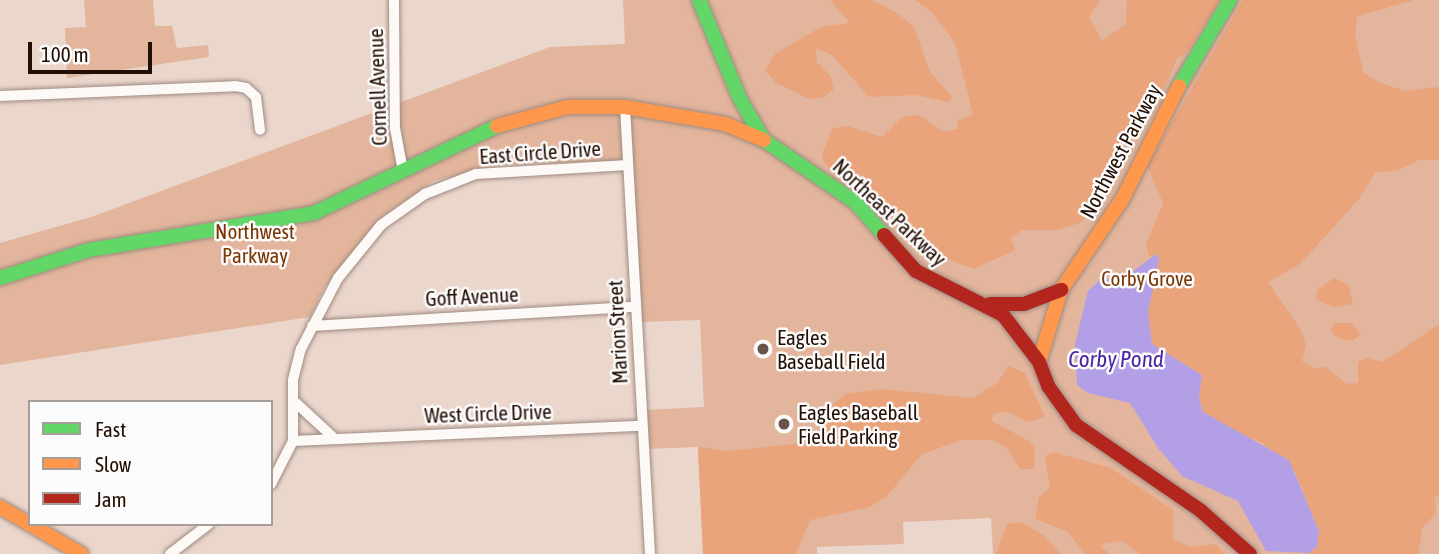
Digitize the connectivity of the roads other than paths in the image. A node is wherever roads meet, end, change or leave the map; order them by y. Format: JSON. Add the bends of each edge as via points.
{"nodes":[{"id":1,"x":394,"y":0,"type":"edge"},
{"id":2,"x":699,"y":0,"type":"edge"},
{"id":3,"x":1230,"y":0,"type":"edge"},
{"id":4,"x":0,"y":96,"type":"edge"},
{"id":5,"x":740,"y":99,"type":"junction"},
{"id":6,"x":625,"y":107,"type":"junction"},
{"id":7,"x":724,"y":124,"type":"junction"},
{"id":8,"x":260,"y":130,"type":"dead end"},
{"id":9,"x":764,"y":140,"type":"junction"},
{"id":10,"x":628,"y":165,"type":"junction"},
{"id":11,"x":403,"y":172,"type":"junction"},
{"id":12,"x":0,"y":278,"type":"edge"},
{"id":13,"x":1061,"y":290,"type":"junction"},
{"id":14,"x":989,"y":304,"type":"junction"},
{"id":15,"x":634,"y":307,"type":"junction"},
{"id":16,"x":312,"y":326,"type":"junction"},
{"id":17,"x":1039,"y":362,"type":"junction"},
{"id":18,"x":296,"y":403,"type":"junction"},
{"id":19,"x":641,"y":426,"type":"junction"},
{"id":20,"x":336,"y":439,"type":"junction"},
{"id":21,"x":293,"y":441,"type":"junction"},
{"id":22,"x":273,"y":480,"type":"edge"},
{"id":23,"x":0,"y":507,"type":"edge"},
{"id":24,"x":26,"y":515,"type":"edge"},
{"id":25,"x":42,"y":526,"type":"edge"},
{"id":26,"x":206,"y":526,"type":"edge"},
{"id":27,"x":81,"y":554,"type":"edge"},
{"id":28,"x":170,"y":554,"type":"edge"},
{"id":29,"x":650,"y":554,"type":"edge"},
{"id":30,"x":1250,"y":554,"type":"edge"}],
"edges":[{"from":1,"to":11,"type":"street","name":"Cornell Avenue","via":[[394,128]]},
{"from":2,"to":5,"type":"street","name":"Northeast Parkway"},
{"from":3,"to":13,"type":"street","name":"Northwest Parkway","via":[[1177,89],[1123,198]]},
{"from":4,"to":8,"type":"street","via":[[235,86],[256,97]]},
{"from":5,"to":7,"type":"street"},
{"from":5,"to":9,"type":"street","name":"Northeast Parkway"},
{"from":6,"to":7,"type":"street"},
{"from":6,"to":10,"type":"street","name":"Marion Street"},
{"from":6,"to":11,"type":"street","via":[[568,107],[518,117]]},
{"from":7,"to":9,"type":"street"},
{"from":9,"to":14,"type":"street","name":"Northeast Parkway","via":[[855,202],[916,271],[947,289]]},
{"from":10,"to":15,"type":"street","name":"Marion Street"},
{"from":10,"to":16,"type":"street","name":"East Circle Drive","via":[[476,174],[425,194],[401,208],[372,236],[338,278]]},
{"from":11,"to":12,"type":"street","via":[[340,204],[292,219],[89,250]]},
{"from":13,"to":14,"type":"street","via":[[1024,304]]},
{"from":13,"to":17,"type":"street","name":"Northwest Parkway","via":[[1042,337]]},
{"from":14,"to":17,"type":"street","name":"Northeast Parkway"},
{"from":15,"to":16,"type":"street","name":"Goff Avenue"},
{"from":15,"to":19,"type":"street","name":"Marion Street"},
{"from":16,"to":18,"type":"street","name":"East Circle Drive","via":[[295,364]]},
{"from":17,"to":30,"type":"street","name":"Northeast Parkway","via":[[1048,386],[1076,425],[1201,511]]},
{"from":18,"to":20,"type":"street"},
{"from":18,"to":21,"type":"street","name":"East Circle Drive"},
{"from":19,"to":20,"type":"street","name":"West Circle Drive"},
{"from":19,"to":29,"type":"street","name":"Marion Street"},
{"from":20,"to":21,"type":"street","name":"West Circle Drive"},
{"from":21,"to":22,"type":"street"},
{"from":23,"to":24,"type":"street"},
{"from":25,"to":27,"type":"street"},
{"from":26,"to":28,"type":"street"}]}
